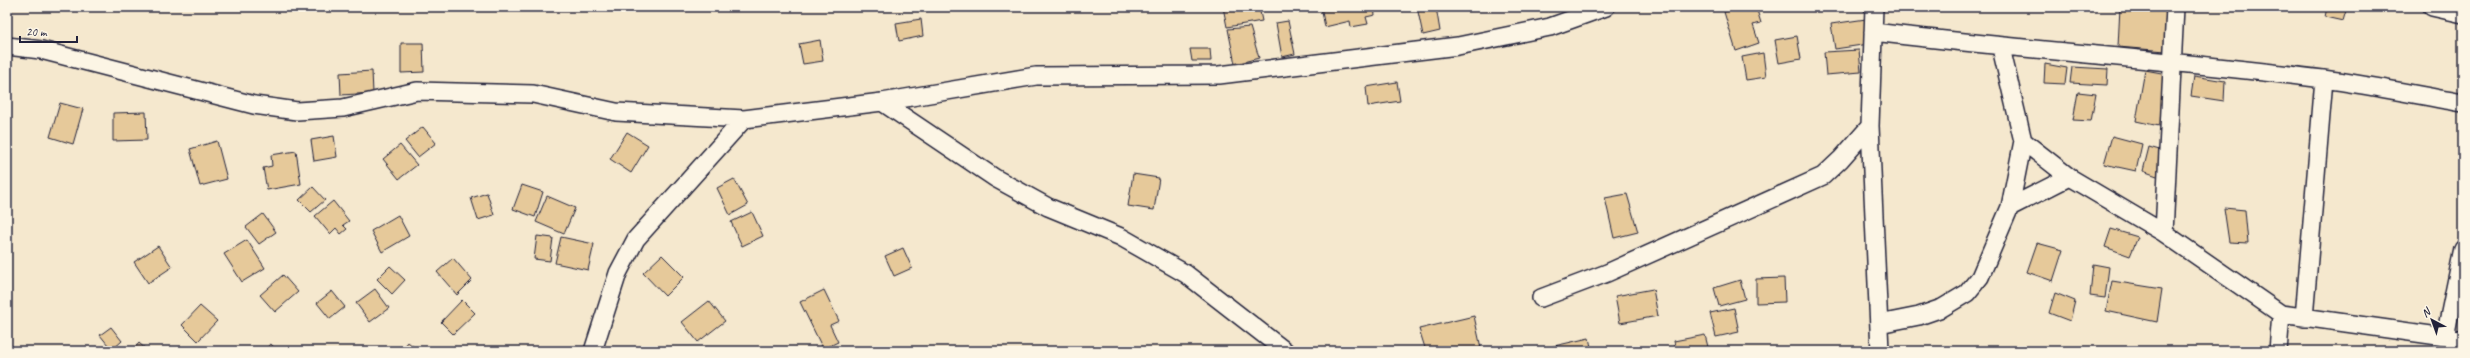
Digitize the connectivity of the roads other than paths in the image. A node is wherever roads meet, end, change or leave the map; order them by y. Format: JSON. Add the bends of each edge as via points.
{"nodes":[{"id":1,"x":1606,"y":7,"type":"edge"},
{"id":2,"x":1874,"y":7,"type":"edge"},
{"id":3,"x":2175,"y":7,"type":"edge"},
{"id":4,"x":2432,"y":7,"type":"edge"},
{"id":5,"x":2463,"y":14,"type":"edge"},
{"id":6,"x":1873,"y":32,"type":"junction"},
{"id":7,"x":7,"y":46,"type":"edge"},
{"id":8,"x":2001,"y":48,"type":"junction"},
{"id":9,"x":2172,"y":62,"type":"junction"},
{"id":10,"x":2324,"y":79,"type":"junction"},
{"id":11,"x":882,"y":102,"type":"junction"},
{"id":12,"x":2463,"y":103,"type":"edge"},
{"id":13,"x":744,"y":119,"type":"junction"},
{"id":14,"x":1870,"y":126,"type":"junction"},
{"id":15,"x":2023,"y":142,"type":"junction"},
{"id":16,"x":2069,"y":177,"type":"junction"},
{"id":17,"x":2010,"y":207,"type":"junction"},
{"id":18,"x":2164,"y":233,"type":"junction"},
{"id":19,"x":2463,"y":249,"type":"edge"},
{"id":20,"x":1541,"y":298,"type":"dead end"},
{"id":21,"x":2280,"y":314,"type":"junction"},
{"id":22,"x":2304,"y":318,"type":"junction"},
{"id":23,"x":1879,"y":324,"type":"junction"},
{"id":24,"x":2445,"y":337,"type":"junction"},
{"id":25,"x":2463,"y":341,"type":"edge"},
{"id":26,"x":593,"y":351,"type":"edge"},
{"id":27,"x":1285,"y":351,"type":"edge"},
{"id":28,"x":1880,"y":351,"type":"edge"},
{"id":29,"x":2278,"y":351,"type":"edge"}],
"edges":[{"from":1,"to":11,"type":"street","via":[[1550,27],[1458,46],[1219,75],[1036,76]]},
{"from":2,"to":6,"type":"street"},
{"from":3,"to":9,"type":"street"},
{"from":4,"to":5,"type":"street"},
{"from":6,"to":8,"type":"street"},
{"from":6,"to":14,"type":"street"},
{"from":7,"to":13,"type":"street","via":[[41,50],[254,105],[297,111],[343,108],[417,91],[533,94],[616,112]]},
{"from":8,"to":9,"type":"street"},
{"from":8,"to":15,"type":"street"},
{"from":9,"to":10,"type":"street"},
{"from":9,"to":18,"type":"street"},
{"from":10,"to":12,"type":"street"},
{"from":10,"to":22,"type":"street"},
{"from":11,"to":13,"type":"street"},
{"from":11,"to":27,"type":"street","via":[[995,178],[1048,207],[1121,237],[1186,274]]},
{"from":13,"to":26,"type":"street","via":[[636,240],[618,273]]},
{"from":14,"to":20,"type":"street","via":[[1823,176],[1607,273]]},
{"from":14,"to":23,"type":"street"},
{"from":15,"to":16,"type":"street"},
{"from":15,"to":17,"type":"street"},
{"from":16,"to":17,"type":"street"},
{"from":16,"to":18,"type":"street"},
{"from":17,"to":23,"type":"street","via":[[1980,277],[1967,293],[1942,308],[1919,316]]},
{"from":18,"to":21,"type":"street"},
{"from":19,"to":24,"type":"street"},
{"from":21,"to":22,"type":"street"},
{"from":21,"to":29,"type":"street"},
{"from":22,"to":24,"type":"street"},
{"from":23,"to":28,"type":"street"},
{"from":24,"to":25,"type":"street"}]}
